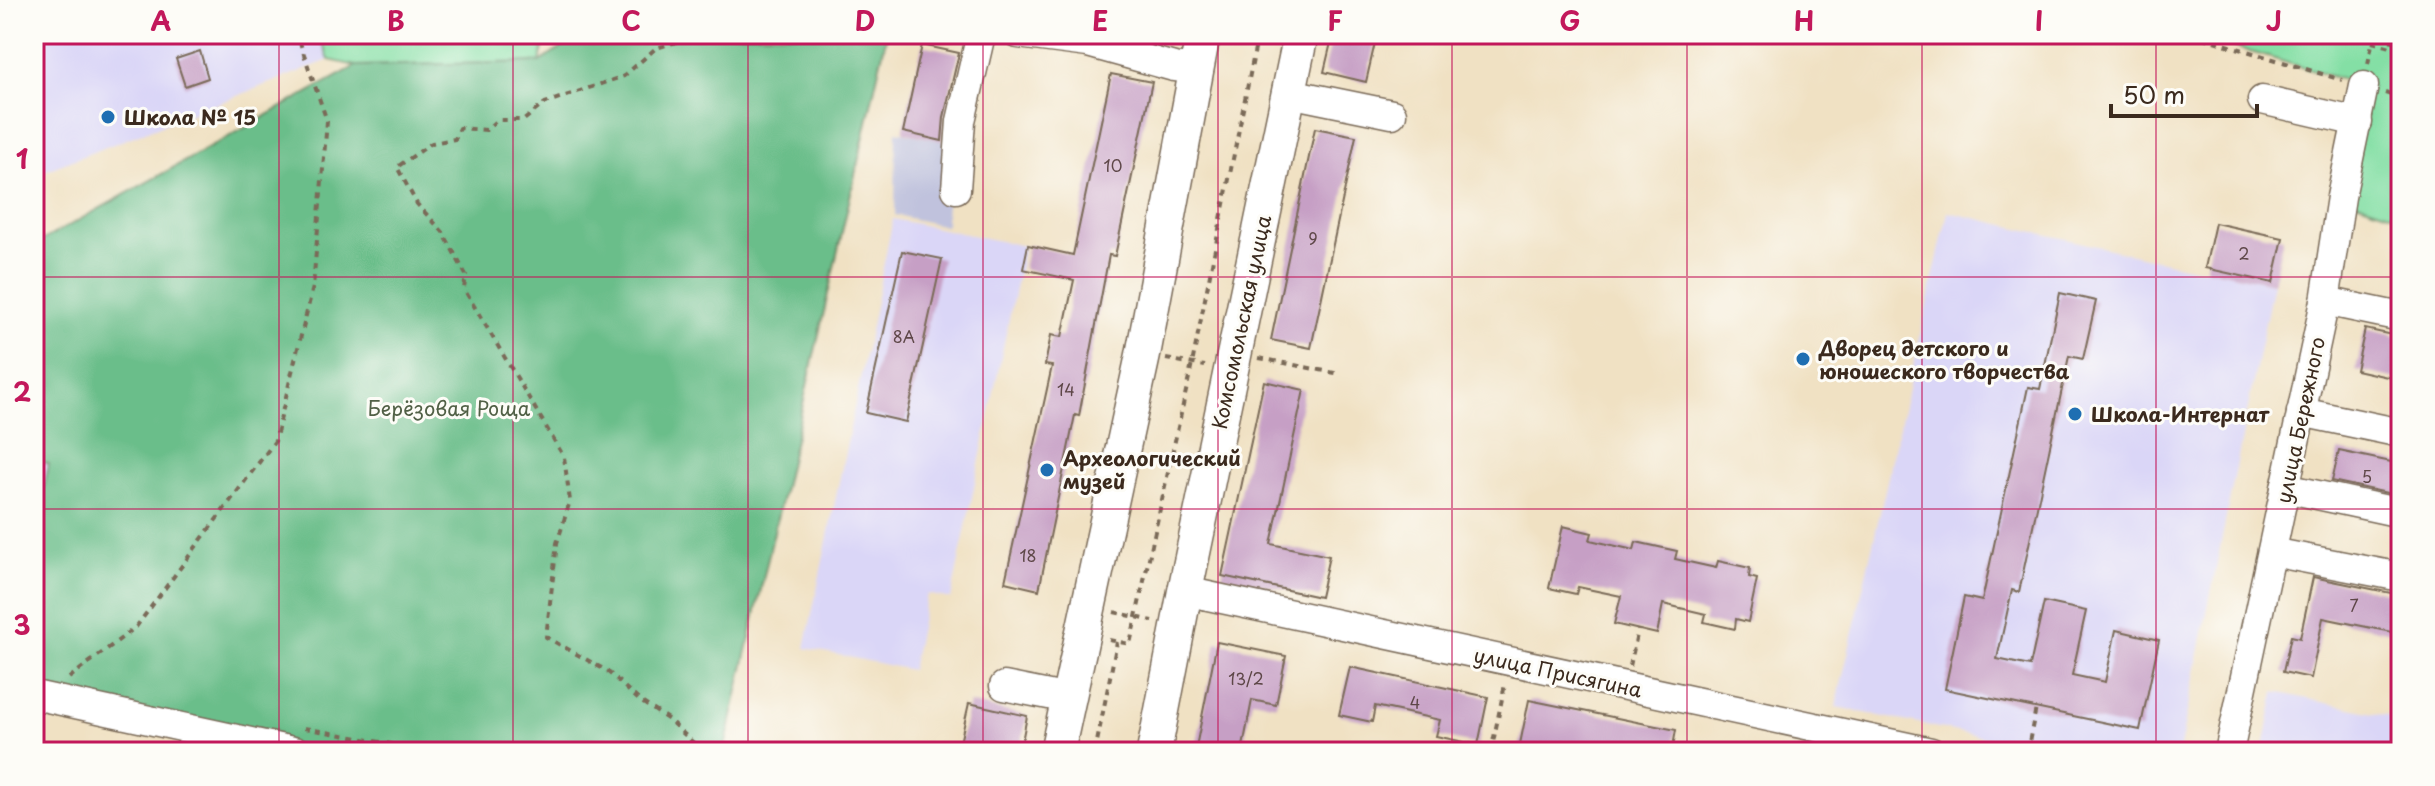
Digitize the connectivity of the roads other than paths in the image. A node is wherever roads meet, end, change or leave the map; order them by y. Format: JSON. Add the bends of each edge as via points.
{"nodes":[{"id":1,"x":981,"y":34,"type":"edge"},
{"id":2,"x":1018,"y":34,"type":"edge"},
{"id":3,"x":1203,"y":34,"type":"edge"},
{"id":4,"x":1301,"y":34,"type":"edge"},
{"id":5,"x":1196,"y":70,"type":"junction"},
{"id":6,"x":2364,"y":86,"type":"road end"},
{"id":7,"x":1289,"y":93,"type":"junction"},
{"id":8,"x":2262,"y":100,"type":"dead end"},
{"id":9,"x":1392,"y":114,"type":"dead end"},
{"id":10,"x":2358,"y":122,"type":"junction"},
{"id":11,"x":956,"y":189,"type":"dead end"},
{"id":12,"x":2325,"y":301,"type":"junction"},
{"id":13,"x":2401,"y":317,"type":"edge"},
{"id":14,"x":2301,"y":412,"type":"junction"},
{"id":15,"x":2401,"y":433,"type":"edge"},
{"id":16,"x":2285,"y":488,"type":"junction"},
{"id":17,"x":2401,"y":513,"type":"edge"},
{"id":18,"x":2272,"y":552,"type":"junction"},
{"id":19,"x":2401,"y":577,"type":"edge"},
{"id":20,"x":1185,"y":591,"type":"junction"},
{"id":21,"x":1004,"y":686,"type":"dead end"},
{"id":22,"x":39,"y":696,"type":"edge"},
{"id":23,"x":1069,"y":699,"type":"junction"},
{"id":24,"x":1843,"y":743,"type":"edge"},
{"id":25,"x":297,"y":752,"type":"edge"},
{"id":26,"x":1057,"y":752,"type":"edge"},
{"id":27,"x":1154,"y":752,"type":"edge"},
{"id":28,"x":1931,"y":752,"type":"edge"},
{"id":29,"x":2229,"y":752,"type":"edge"}],
"edges":[{"from":1,"to":11,"type":"street","via":[[961,121]]},
{"from":2,"to":5,"type":"street","via":[[1088,43]]},
{"from":3,"to":5,"type":"main road"},
{"from":4,"to":7,"type":"main road","name":"Комсомольская улица"},
{"from":5,"to":23,"type":"main road","via":[[1143,355]]},
{"from":6,"to":10,"type":"street","name":"улица Бережного"},
{"from":7,"to":9,"type":"street"},
{"from":7,"to":20,"type":"main road","name":"Комсомольская улица","via":[[1244,364]]},
{"from":8,"to":10,"type":"street"},
{"from":10,"to":12,"type":"street","name":"улица Бережного"},
{"from":12,"to":13,"type":"street"},
{"from":12,"to":14,"type":"street","name":"улица Бережного"},
{"from":14,"to":15,"type":"street"},
{"from":14,"to":16,"type":"street","name":"улица Бережного"},
{"from":16,"to":17,"type":"street"},
{"from":16,"to":18,"type":"street","name":"улица Бережного"},
{"from":18,"to":19,"type":"street"},
{"from":18,"to":29,"type":"street","name":"улица Бережного"},
{"from":20,"to":24,"type":"street","name":"улица Присягина","via":[[1626,687]]},
{"from":20,"to":27,"type":"main road","name":"Комсомольская улица"},
{"from":21,"to":23,"type":"street"},
{"from":22,"to":25,"type":"street"},
{"from":23,"to":26,"type":"main road"},
{"from":24,"to":28,"type":"street","name":"улица Присягина"}]}
